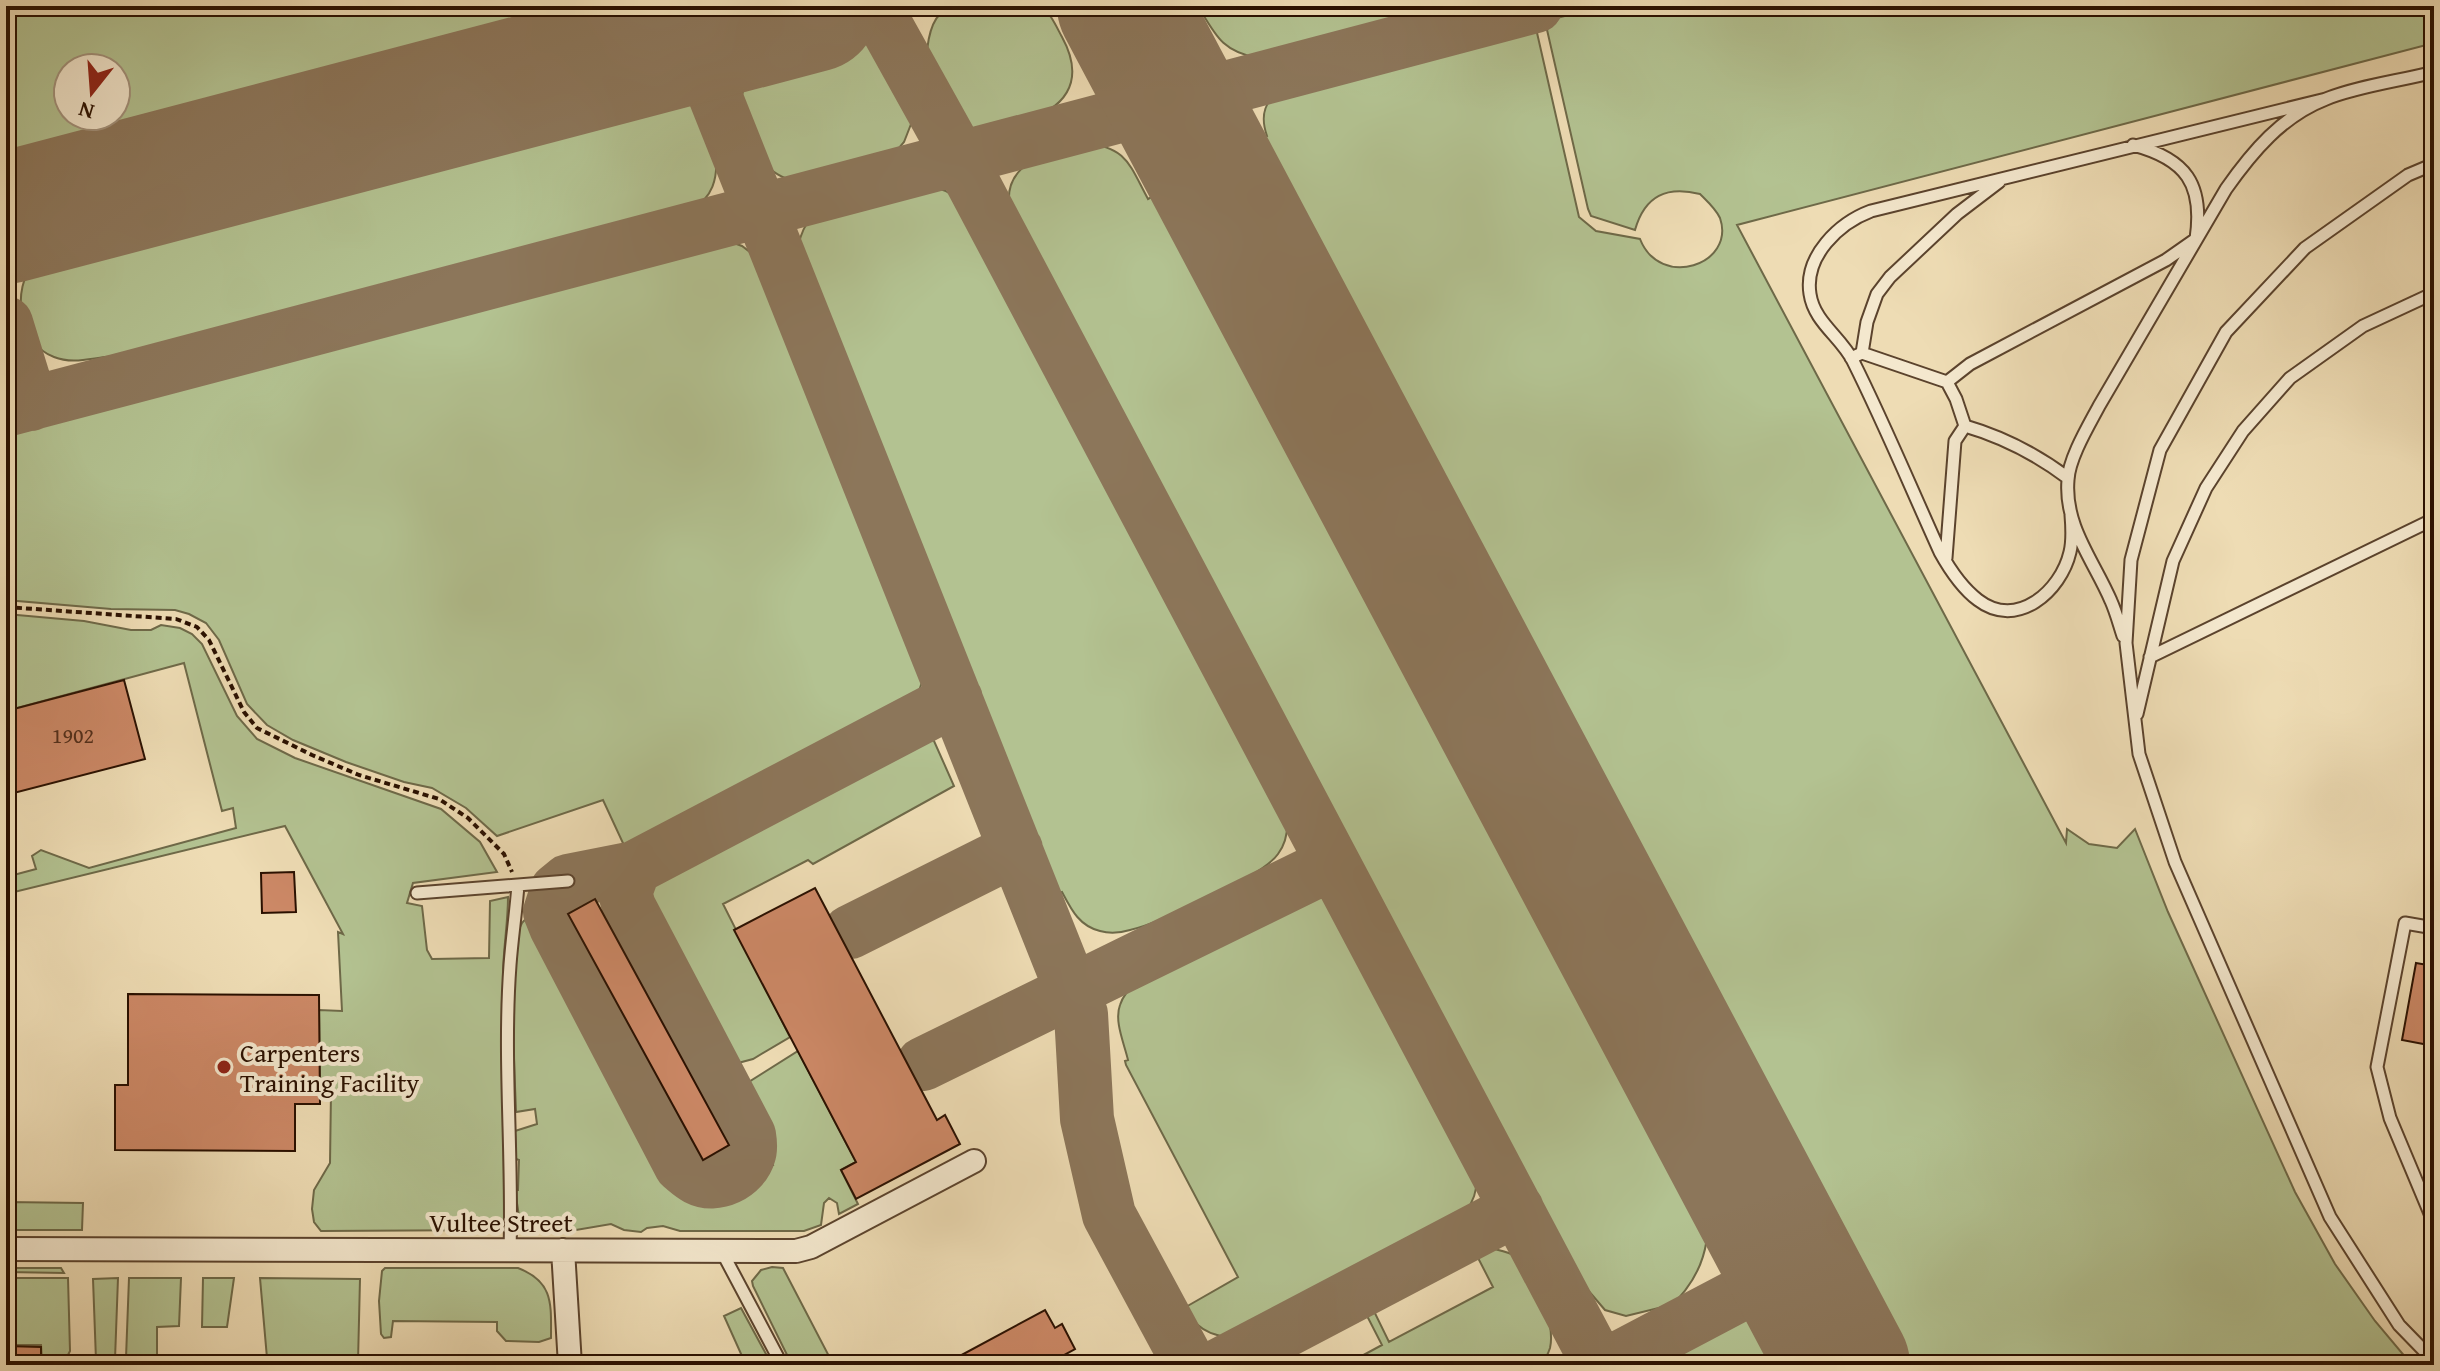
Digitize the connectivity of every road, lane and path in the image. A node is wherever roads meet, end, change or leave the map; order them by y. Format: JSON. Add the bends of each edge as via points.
{"nodes":[{"id":1,"x":2434,"y":72,"type":"edge"},
{"id":2,"x":2326,"y":99,"type":"junction"},
{"id":3,"x":2132,"y":145,"type":"junction"},
{"id":4,"x":2434,"y":164,"type":"edge"},
{"id":5,"x":2007,"y":176,"type":"junction"},
{"id":6,"x":2196,"y":239,"type":"junction"},
{"id":7,"x":2434,"y":293,"type":"edge"},
{"id":8,"x":1857,"y":355,"type":"junction"},
{"id":9,"x":1947,"y":382,"type":"junction"},
{"id":10,"x":1965,"y":426,"type":"junction"},
{"id":11,"x":2068,"y":478,"type":"junction"},
{"id":12,"x":2071,"y":515,"type":"junction"},
{"id":13,"x":2434,"y":519,"type":"edge"},
{"id":14,"x":1946,"y":562,"type":"junction"},
{"id":15,"x":6,"y":607,"type":"edge"},
{"id":16,"x":2126,"y":643,"type":"junction"},
{"id":17,"x":2150,"y":657,"type":"junction"},
{"id":18,"x":2135,"y":722,"type":"junction"},
{"id":19,"x":568,"y":881,"type":"dead end"},
{"id":20,"x":518,"y":885,"type":"junction"},
{"id":21,"x":417,"y":893,"type":"dead end"},
{"id":22,"x":2434,"y":928,"type":"edge"},
{"id":23,"x":974,"y":1161,"type":"dead end"},
{"id":24,"x":2434,"y":1223,"type":"edge"},
{"id":25,"x":6,"y":1249,"type":"edge"},
{"id":26,"x":510,"y":1250,"type":"junction"},
{"id":27,"x":563,"y":1250,"type":"junction"},
{"id":28,"x":721,"y":1251,"type":"junction"},
{"id":29,"x":2434,"y":1361,"type":"edge"},
{"id":30,"x":570,"y":1365,"type":"edge"},
{"id":31,"x":782,"y":1365,"type":"edge"}],
"edges":[{"from":1,"to":2,"type":"lane"},
{"from":2,"to":3,"type":"lane"},
{"from":2,"to":6,"type":"lane","via":[[2275,130],[2249,156]]},
{"from":3,"to":5,"type":"lane"},
{"from":3,"to":6,"type":"lane","via":[[2173,161],[2186,174],[2200,211]]},
{"from":4,"to":16,"type":"lane","via":[[2408,175],[2305,248],[2226,332],[2160,450],[2131,560]]},
{"from":5,"to":8,"type":"lane","via":[[1890,277],[1877,294]]},
{"from":5,"to":8,"type":"lane","via":[[1871,211],[1837,230],[1816,261],[1809,292],[1814,308]]},
{"from":6,"to":9,"type":"lane","via":[[1970,364]]},
{"from":6,"to":11,"type":"lane","via":[[2099,406]]},
{"from":7,"to":17,"type":"lane","via":[[2363,326],[2290,378],[2243,431],[2206,488],[2173,561]]},
{"from":8,"to":9,"type":"lane"},
{"from":8,"to":14,"type":"lane"},
{"from":9,"to":10,"type":"lane"},
{"from":10,"to":11,"type":"lane","via":[[2039,457]]},
{"from":10,"to":14,"type":"lane","via":[[1955,441]]},
{"from":11,"to":12,"type":"lane"},
{"from":12,"to":14,"type":"lane","via":[[2070,553],[2061,575],[2041,601],[2026,608],[1994,609],[1979,601]]},
{"from":12,"to":16,"type":"lane"},
{"from":13,"to":17,"type":"lane"},
{"from":15,"to":20,"type":"path","via":[[176,619],[197,627],[257,728],[359,775],[439,799],[468,818],[504,854]]},
{"from":16,"to":18,"type":"lane"},
{"from":17,"to":18,"type":"lane"},
{"from":18,"to":29,"type":"lane","via":[[2139,754],[2175,862],[2330,1217],[2399,1325]]},
{"from":19,"to":20,"type":"lane"},
{"from":20,"to":21,"type":"lane"},
{"from":20,"to":26,"type":"lane","via":[[509,1007]]},
{"from":22,"to":24,"type":"lane","via":[[2405,923],[2377,1067],[2390,1118]]},
{"from":23,"to":28,"type":"street","name":"Vultee Street","via":[[811,1247]]},
{"from":25,"to":26,"type":"street","name":"Vultee Street"},
{"from":26,"to":27,"type":"street","name":"Vultee Street"},
{"from":27,"to":28,"type":"street","name":"Vultee Street"},
{"from":27,"to":30,"type":"street"},
{"from":28,"to":31,"type":"lane"}]}
